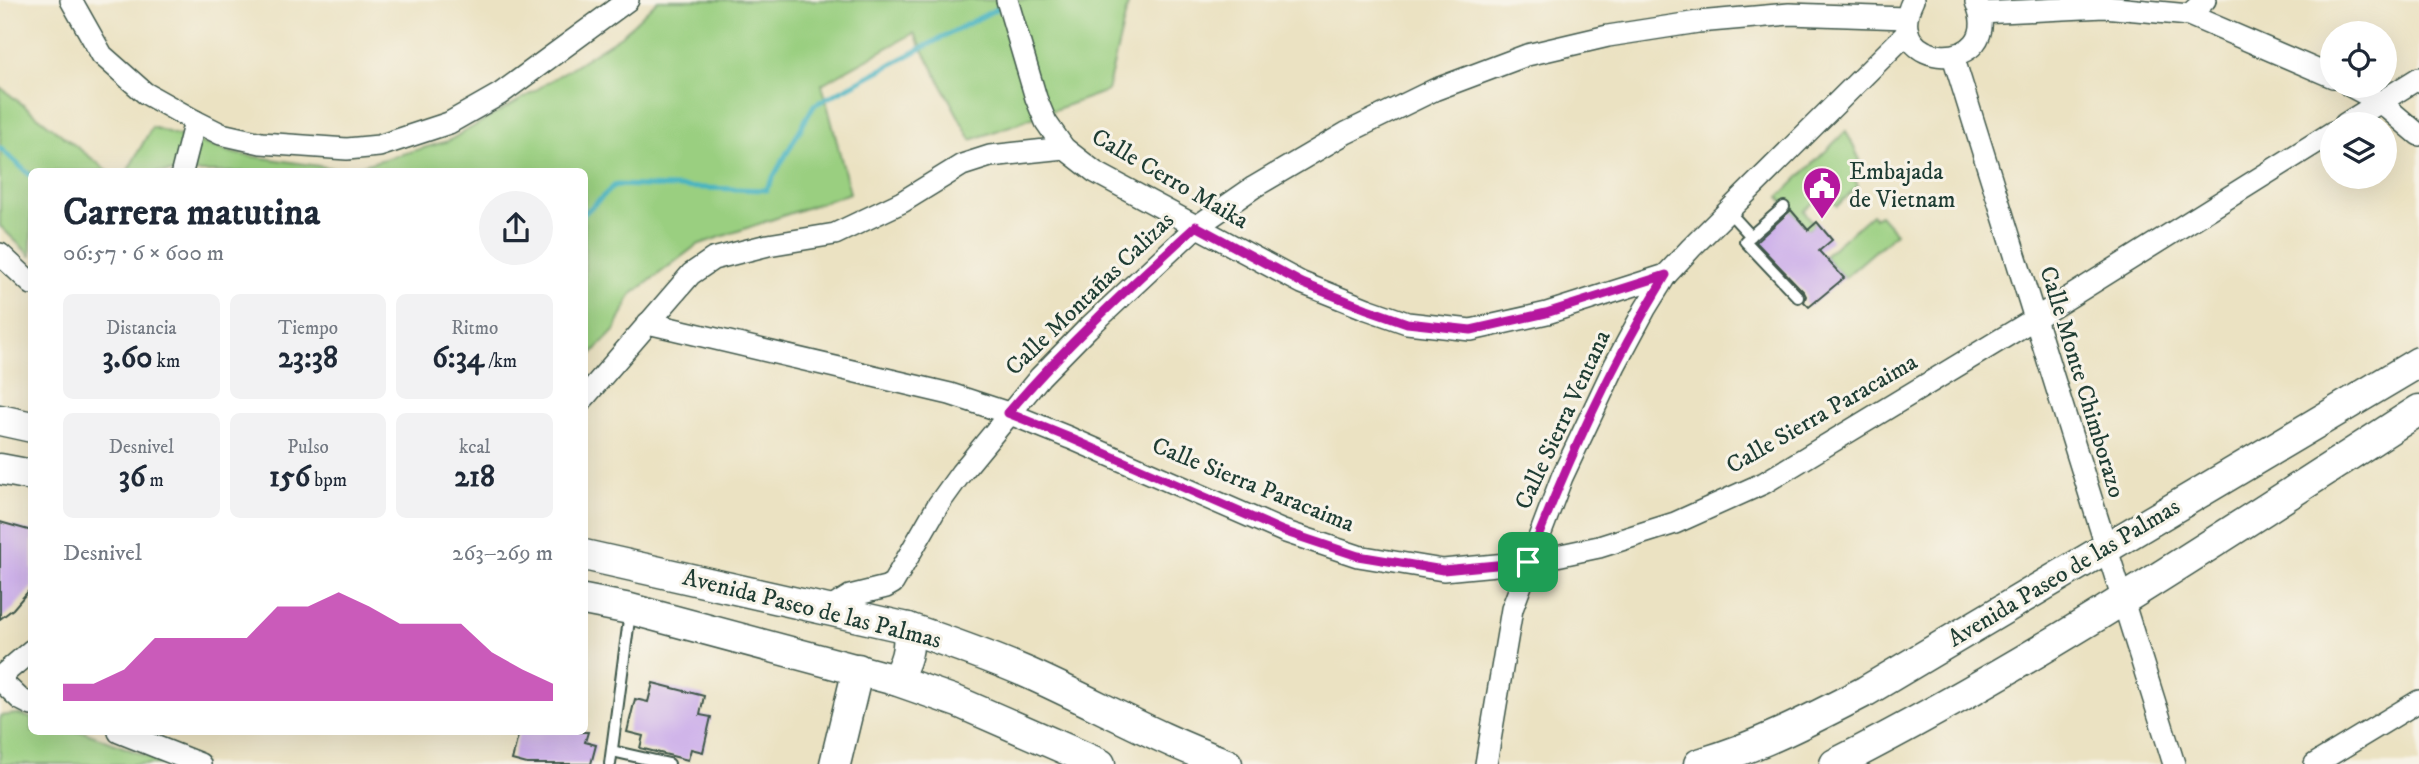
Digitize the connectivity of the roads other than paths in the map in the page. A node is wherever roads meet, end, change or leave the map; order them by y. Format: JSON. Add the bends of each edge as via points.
{"nodes":[{"id":1,"x":71,"y":0,"type":"edge"},
{"id":2,"x":628,"y":0,"type":"edge"},
{"id":3,"x":2205,"y":0,"type":"edge"},
{"id":4,"x":1977,"y":7,"type":"edge"},
{"id":5,"x":1009,"y":8,"type":"edge"},
{"id":6,"x":2189,"y":15,"type":"junction"},
{"id":7,"x":1909,"y":17,"type":"edge"},
{"id":8,"x":1953,"y":56,"type":"junction"},
{"id":9,"x":2320,"y":71,"type":"edge"},
{"id":10,"x":2419,"y":78,"type":"edge"},
{"id":11,"x":2372,"y":98,"type":"edge"},
{"id":12,"x":2380,"y":102,"type":"junction"},
{"id":13,"x":2364,"y":112,"type":"edge"},
{"id":14,"x":195,"y":121,"type":"junction"},
{"id":15,"x":2419,"y":135,"type":"edge"},
{"id":16,"x":2320,"y":140,"type":"edge"},
{"id":17,"x":1064,"y":148,"type":"junction"},
{"id":18,"x":183,"y":168,"type":"edge"},
{"id":19,"x":1784,"y":207,"type":"dead end"},
{"id":20,"x":1728,"y":211,"type":"junction"},
{"id":21,"x":1196,"y":226,"type":"junction"},
{"id":22,"x":1751,"y":236,"type":"junction"},
{"id":23,"x":0,"y":254,"type":"edge"},
{"id":24,"x":1666,"y":275,"type":"junction"},
{"id":25,"x":28,"y":280,"type":"edge"},
{"id":26,"x":1798,"y":297,"type":"dead end"},
{"id":27,"x":2036,"y":318,"type":"junction"},
{"id":28,"x":648,"y":323,"type":"junction"},
{"id":29,"x":2419,"y":362,"type":"edge"},
{"id":30,"x":588,"y":393,"type":"edge"},
{"id":31,"x":2419,"y":410,"type":"edge"},
{"id":32,"x":1008,"y":413,"type":"junction"},
{"id":33,"x":0,"y":421,"type":"edge"},
{"id":34,"x":28,"y":426,"type":"edge"},
{"id":35,"x":0,"y":469,"type":"edge"},
{"id":36,"x":28,"y":474,"type":"edge"},
{"id":37,"x":2106,"y":548,"type":"junction"},
{"id":38,"x":588,"y":556,"type":"edge"},
{"id":39,"x":1528,"y":562,"type":"junction"},
{"id":40,"x":588,"y":601,"type":"edge"},
{"id":41,"x":2123,"y":601,"type":"junction"},
{"id":42,"x":630,"y":609,"type":"junction"},
{"id":43,"x":829,"y":609,"type":"junction"},
{"id":44,"x":908,"y":628,"type":"junction"},
{"id":45,"x":28,"y":654,"type":"edge"},
{"id":46,"x":818,"y":658,"type":"junction"},
{"id":47,"x":858,"y":669,"type":"junction"},
{"id":48,"x":0,"y":678,"type":"edge"},
{"id":49,"x":895,"y":680,"type":"junction"},
{"id":50,"x":2419,"y":701,"type":"edge"},
{"id":51,"x":28,"y":703,"type":"edge"},
{"id":52,"x":127,"y":735,"type":"edge"},
{"id":53,"x":612,"y":751,"type":"junction"},
{"id":54,"x":200,"y":764,"type":"edge"},
{"id":55,"x":611,"y":764,"type":"edge"},
{"id":56,"x":669,"y":764,"type":"edge"},
{"id":57,"x":835,"y":764,"type":"edge"},
{"id":58,"x":1100,"y":764,"type":"edge"},
{"id":59,"x":1227,"y":764,"type":"edge"},
{"id":60,"x":1486,"y":764,"type":"edge"},
{"id":61,"x":1699,"y":764,"type":"edge"},
{"id":62,"x":1835,"y":764,"type":"edge"},
{"id":63,"x":2174,"y":764,"type":"edge"},
{"id":64,"x":2315,"y":764,"type":"edge"}],
"edges":[{"from":1,"to":14,"type":"street","via":[[102,55],[145,93]]},
{"from":2,"to":14,"type":"street","via":[[500,94],[449,122],[379,146],[346,149],[261,143],[221,134]]},
{"from":3,"to":6,"type":"street"},
{"from":4,"to":6,"type":"street","via":[[2104,7]]},
{"from":4,"to":8,"type":"street","via":[[1980,27],[1975,40]]},
{"from":5,"to":17,"type":"street","via":[[1036,98]]},
{"from":6,"to":9,"type":"street"},
{"from":7,"to":8,"type":"street","via":[[1913,42],[1921,50]]},
{"from":7,"to":20,"type":"street","name":"Calle Sierra Ventana"},
{"from":7,"to":21,"type":"street","name":"Calle Montañas Calizas","via":[[1789,14],[1698,22],[1527,55],[1434,90],[1346,133]]},
{"from":8,"to":27,"type":"street","name":"Calle Monte Chimborazo"},
{"from":10,"to":12,"type":"street"},
{"from":11,"to":12,"type":"street"},
{"from":12,"to":13,"type":"street"},
{"from":12,"to":15,"type":"street"},
{"from":14,"to":18,"type":"street"},
{"from":16,"to":27,"type":"street","name":"Calle Sierra Paracaima"},
{"from":17,"to":21,"type":"street","name":"Calle Cerro Maika","via":[[1095,172]]},
{"from":17,"to":28,"type":"street","name":"Calle Cerro Maika","via":[[990,156],[962,166],[835,234],[713,259],[691,274]]},
{"from":19,"to":22,"type":"lane"},
{"from":20,"to":22,"type":"lane"},
{"from":20,"to":24,"type":"street","name":"Calle Sierra Ventana"},
{"from":21,"to":24,"type":"street","name":"Calle Cerro Maika","via":[[1302,283],[1367,309],[1407,323],[1471,330],[1546,313]]},
{"from":21,"to":32,"type":"street","name":"Calle Montañas Calizas","via":[[1088,328]]},
{"from":22,"to":26,"type":"lane","via":[[1745,241]]},
{"from":23,"to":25,"type":"street"},
{"from":24,"to":39,"type":"street","name":"Calle Sierra Ventana","via":[[1615,365]]},
{"from":27,"to":37,"type":"street","name":"Calle Monte Chimborazo"},
{"from":27,"to":39,"type":"street","name":"Calle Sierra Paracaima","via":[[1764,484],[1675,523],[1599,547]]},
{"from":28,"to":30,"type":"street","name":"Calle Cerro Maika"},
{"from":28,"to":32,"type":"street","name":"Calle Sierra Paracaima","via":[[950,394]]},
{"from":29,"to":37,"type":"main road","name":"Avenida Paseo de las Palmas"},
{"from":31,"to":41,"type":"main road","name":"Avenida Paseo de las Palmas"},
{"from":32,"to":39,"type":"street","name":"Calle Sierra Paracaima","via":[[1283,531],[1358,556],[1443,570]]},
{"from":32,"to":43,"type":"street","name":"Calle Montañas Calizas","via":[[938,505],[893,583],[850,596]]},
{"from":33,"to":34,"type":"main road"},
{"from":35,"to":36,"type":"main road"},
{"from":37,"to":41,"type":"street","name":"Calle Monte Chimborazo"},
{"from":37,"to":61,"type":"main road","name":"Avenida Paseo de las Palmas","via":[[1866,691],[1755,745]]},
{"from":38,"to":43,"type":"main road","name":"Avenida Paseo de las Palmas"},
{"from":39,"to":60,"type":"street","name":"Calle Sierra Ventana","via":[[1512,609]]},
{"from":40,"to":42,"type":"main road","name":"Avenida Paseo de las Palmas"},
{"from":41,"to":62,"type":"main road","name":"Avenida Paseo de las Palmas"},
{"from":41,"to":63,"type":"street","name":"Calle Monte Chimborazo"},
{"from":42,"to":46,"type":"main road","name":"Avenida Paseo de las Palmas"},
{"from":42,"to":53,"type":"lane"},
{"from":43,"to":44,"type":"main road","name":"Avenida Paseo de las Palmas"},
{"from":43,"to":46,"type":"main road","via":[[814,632],[812,645]]},
{"from":44,"to":49,"type":"main road","via":[[908,656]]},
{"from":44,"to":59,"type":"main road","name":"Avenida Paseo de las Palmas","via":[[1028,673]]},
{"from":45,"to":48,"type":"street"},
{"from":46,"to":47,"type":"main road","name":"Avenida Paseo de las Palmas"},
{"from":47,"to":49,"type":"main road","name":"Avenida Paseo de las Palmas"},
{"from":47,"to":57,"type":"main road"},
{"from":48,"to":51,"type":"street"},
{"from":49,"to":58,"type":"main road","name":"Avenida Paseo de las Palmas","via":[[983,712]]},
{"from":50,"to":64,"type":"street"},
{"from":52,"to":54,"type":"street"},
{"from":53,"to":55,"type":"lane"},
{"from":53,"to":56,"type":"lane"}]}
